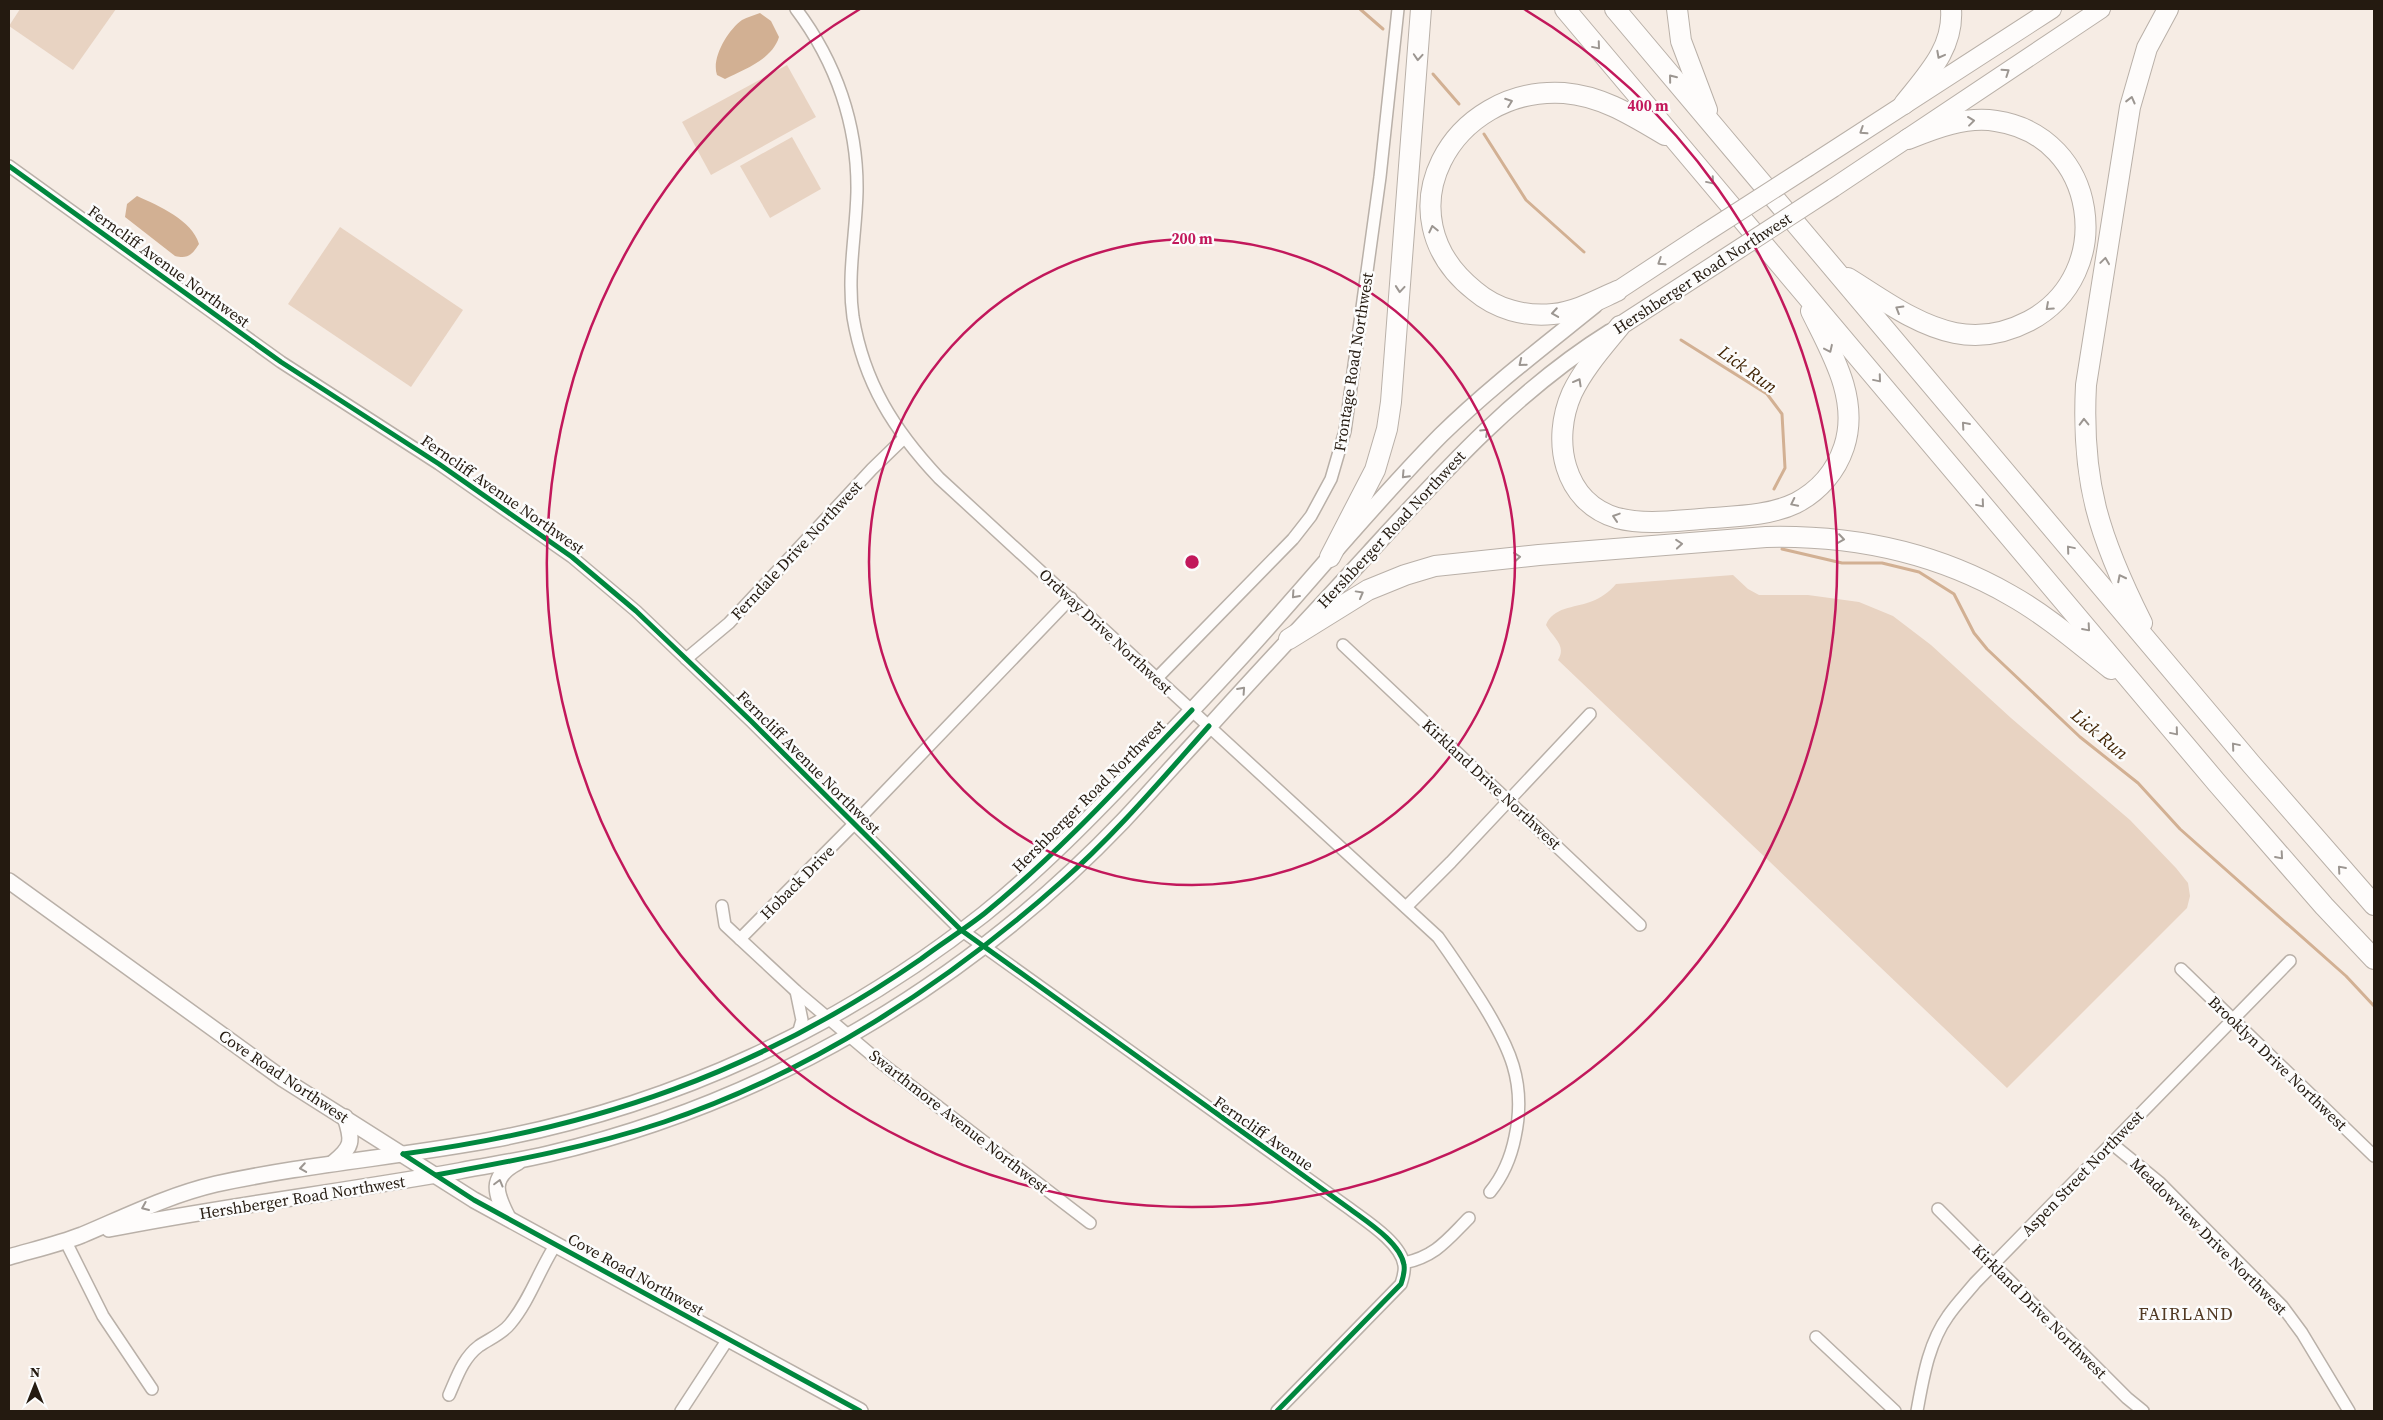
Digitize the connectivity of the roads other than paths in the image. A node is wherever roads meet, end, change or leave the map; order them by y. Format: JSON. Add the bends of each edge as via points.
{"nodes":[{"id":1,"x":796,"y":9,"type":"edge"},
{"id":2,"x":1398,"y":9,"type":"edge"},
{"id":3,"x":1421,"y":9,"type":"edge"},
{"id":4,"x":1565,"y":9,"type":"edge"},
{"id":5,"x":1615,"y":9,"type":"edge"},
{"id":6,"x":1677,"y":9,"type":"edge"},
{"id":7,"x":1951,"y":9,"type":"edge"},
{"id":8,"x":2052,"y":9,"type":"edge"},
{"id":9,"x":2101,"y":9,"type":"edge"},
{"id":10,"x":2168,"y":9,"type":"edge"},
{"id":11,"x":1904,"y":104,"type":"junction"},
{"id":12,"x":1715,"y":128,"type":"junction"},
{"id":13,"x":1908,"y":139,"type":"junction"},
{"id":14,"x":1679,"y":144,"type":"junction"},
{"id":15,"x":9,"y":166,"type":"edge"},
{"id":16,"x":1834,"y":269,"type":"junction"},
{"id":17,"x":1801,"y":289,"type":"junction"},
{"id":18,"x":1617,"y":291,"type":"junction"},
{"id":19,"x":1620,"y":326,"type":"junction"},
{"id":20,"x":904,"y":438,"type":"junction"},
{"id":21,"x":1330,"y":557,"type":"junction"},
{"id":22,"x":1071,"y":598,"type":"junction"},
{"id":23,"x":1289,"y":639,"type":"junction"},
{"id":24,"x":1343,"y":645,"type":"dead end"},
{"id":25,"x":2158,"y":654,"type":"junction"},
{"id":26,"x":686,"y":659,"type":"junction"},
{"id":27,"x":1156,"y":678,"type":"junction"},
{"id":28,"x":2144,"y":694,"type":"junction"},
{"id":29,"x":1192,"y":710,"type":"junction"},
{"id":30,"x":1590,"y":714,"type":"dead end"},
{"id":31,"x":1209,"y":726,"type":"junction"},
{"id":32,"x":1509,"y":800,"type":"junction"},
{"id":33,"x":854,"y":824,"type":"junction"},
{"id":34,"x":9,"y":881,"type":"edge"},
{"id":35,"x":2374,"y":905,"type":"edge"},
{"id":36,"x":722,"y":906,"type":"dead end"},
{"id":37,"x":1406,"y":907,"type":"junction"},
{"id":38,"x":1640,"y":925,"type":"dead end"},
{"id":39,"x":961,"y":930,"type":"junction"},
{"id":40,"x":740,"y":939,"type":"junction"},
{"id":41,"x":982,"y":947,"type":"junction"},
{"id":42,"x":2374,"y":959,"type":"edge"},
{"id":43,"x":1002,"y":961,"type":"joint"},
{"id":44,"x":2290,"y":961,"type":"dead end"},
{"id":45,"x":2181,"y":969,"type":"dead end"},
{"id":46,"x":796,"y":991,"type":"junction"},
{"id":47,"x":828,"y":1018,"type":"junction"},
{"id":48,"x":2233,"y":1019,"type":"junction"},
{"id":49,"x":798,"y":1034,"type":"junction"},
{"id":50,"x":849,"y":1036,"type":"junction"},
{"id":51,"x":346,"y":1117,"type":"junction"},
{"id":52,"x":2111,"y":1143,"type":"junction"},
{"id":53,"x":403,"y":1154,"type":"junction"},
{"id":54,"x":2374,"y":1156,"type":"edge"},
{"id":55,"x":526,"y":1159,"type":"junction"},
{"id":56,"x":333,"y":1163,"type":"junction"},
{"id":57,"x":436,"y":1175,"type":"junction"},
{"id":58,"x":1490,"y":1192,"type":"dead end"},
{"id":59,"x":1938,"y":1209,"type":"dead end"},
{"id":60,"x":508,"y":1218,"type":"junction"},
{"id":61,"x":1469,"y":1218,"type":"dead end"},
{"id":62,"x":1090,"y":1223,"type":"dead end"},
{"id":63,"x":83,"y":1234,"type":"junction"},
{"id":64,"x":66,"y":1240,"type":"junction"},
{"id":65,"x":556,"y":1244,"type":"junction"},
{"id":66,"x":9,"y":1257,"type":"edge"},
{"id":67,"x":1404,"y":1263,"type":"junction"},
{"id":68,"x":1992,"y":1264,"type":"junction"},
{"id":69,"x":1816,"y":1337,"type":"dead end"},
{"id":70,"x":728,"y":1339,"type":"junction"},
{"id":71,"x":152,"y":1389,"type":"dead end"},
{"id":72,"x":449,"y":1395,"type":"dead end"},
{"id":73,"x":681,"y":1411,"type":"edge"},
{"id":74,"x":860,"y":1411,"type":"edge"},
{"id":75,"x":1277,"y":1411,"type":"edge"},
{"id":76,"x":1895,"y":1411,"type":"edge"},
{"id":77,"x":1917,"y":1411,"type":"edge"},
{"id":78,"x":2143,"y":1411,"type":"edge"},
{"id":79,"x":2349,"y":1411,"type":"edge"}],
"edges":[{"from":1,"to":20,"type":"street","name":"Ordway Drive Northwest","via":[[826,55],[849,121],[857,193],[850,266],[853,316],[872,382]]},
{"from":2,"to":27,"type":"street","name":"Frontage Road Northwest","via":[[1380,177],[1345,431],[1333,471],[1320,500],[1293,539]]},
{"from":3,"to":21,"type":"highway","one_way":true,"via":[[1387,429],[1375,470]]},
{"from":4,"to":14,"type":"highway","one_way":true},
{"from":12,"to":5,"type":"highway","one_way":true},
{"from":6,"to":12,"type":"highway","via":[[1683,50]]},
{"from":7,"to":11,"type":"highway","one_way":true,"via":[[1942,55]]},
{"from":8,"to":11,"type":"main road","name":"Hershberger Road Northwest"},
{"from":13,"to":9,"type":"main road","name":"Hershberger Road Northwest","one_way":true},
{"from":25,"to":10,"type":"highway","one_way":true,"via":[[2113,563],[2101,531],[2088,477],[2084,414],[2130,107],[2148,48]]},
{"from":11,"to":18,"type":"main road","name":"Hershberger Road Northwest","one_way":true,"bridge":true},
{"from":12,"to":16,"type":"highway"},
{"from":13,"to":16,"type":"highway","one_way":true,"via":[[1940,127],[1980,120],[2013,125],[2044,141],[2067,165],[2082,194],[2086,229],[2076,272],[2058,298],[2036,317],[2006,331],[1972,335],[1936,328],[1918,320]]},
{"from":13,"to":19,"type":"main road","name":"Hershberger Road Northwest","bridge":true},
{"from":14,"to":17,"type":"highway","one_way":true},
{"from":18,"to":14,"type":"highway","one_way":true,"via":[[1554,314],[1537,315],[1510,310],[1480,296],[1452,270],[1438,246],[1430,213],[1436,171],[1452,142],[1477,118],[1506,102],[1544,94],[1578,95],[1599,100],[1623,110]]},
{"from":15,"to":26,"type":"street","name":"Ferncliff Avenue Northwest","via":[[281,362],[543,536],[601,580]]},
{"from":25,"to":16,"type":"highway","one_way":true},
{"from":17,"to":19,"type":"highway","one_way":true,"via":[[1843,383],[1847,401],[1847,436],[1839,459],[1822,484],[1797,502],[1772,512],[1643,522],[1603,512],[1580,494],[1563,460],[1562,430],[1566,411],[1580,379]]},
{"from":17,"to":28,"type":"highway","one_way":true},
{"from":18,"to":21,"type":"main road","name":"Hershberger Road Northwest","one_way":true,"via":[[1497,383],[1442,435]]},
{"from":23,"to":19,"type":"main road","name":"Hershberger Road Northwest","one_way":true,"via":[[1499,417],[1583,350]]},
{"from":20,"to":22,"type":"street","name":"Ordway Drive Northwest","via":[[939,478]]},
{"from":20,"to":26,"type":"street","name":"Ferndale Drive Northwest","via":[[723,629]]},
{"from":21,"to":29,"type":"main road","name":"Hershberger Road Northwest","one_way":true},
{"from":22,"to":27,"type":"street","name":"Ordway Drive Northwest"},
{"from":22,"to":33,"type":"street","name":"Hoback Drive"},
{"from":23,"to":28,"type":"highway","one_way":true,"via":[[1368,590],[1435,566],[1539,554],[1766,537],[1824,537],[1916,554],[1981,579],[2038,613]]},
{"from":31,"to":23,"type":"main road","name":"Hershberger Road Northwest","one_way":true},
{"from":24,"to":32,"type":"street","name":"Kirkland Drive Northwest"},
{"from":35,"to":25,"type":"highway","one_way":true},
{"from":26,"to":33,"type":"street","name":"Ferncliff Avenue Northwest"},
{"from":27,"to":29,"type":"street","name":"Ordway Drive Northwest"},
{"from":28,"to":42,"type":"highway","one_way":true,"via":[[2318,899]]},
{"from":29,"to":31,"type":"street","name":"Ordway Drive Northwest"},
{"from":29,"to":39,"type":"main road","name":"Hershberger Road Northwest","via":[[1068,839],[985,913]]},
{"from":30,"to":32,"type":"street"},
{"from":31,"to":37,"type":"street","name":"Ordway Drive Northwest"},
{"from":31,"to":41,"type":"main road","name":"Hershberger Road Northwest","via":[[1074,870]]},
{"from":32,"to":37,"type":"street"},
{"from":32,"to":38,"type":"street","name":"Kirkland Drive Northwest"},
{"from":33,"to":39,"type":"street","name":"Ferncliff Avenue Northwest"},
{"from":33,"to":40,"type":"street","name":"Hoback Drive"},
{"from":34,"to":51,"type":"main road","name":"Cove Road Northwest","via":[[283,1079]]},
{"from":36,"to":40,"type":"street","name":"Swarthmore Avenue Northwest","via":[[725,925]]},
{"from":37,"to":58,"type":"street","name":"Ordway Drive Northwest","via":[[1452,956],[1501,1034],[1514,1065],[1519,1102],[1517,1126],[1505,1167]]},
{"from":39,"to":41,"type":"street","name":"Ferncliff Avenue Northwest"},
{"from":39,"to":47,"type":"main road","name":"Hershberger Road Northwest"},
{"from":40,"to":46,"type":"street","name":"Swarthmore Avenue Northwest"},
{"from":41,"to":43,"type":"street","name":"Ferncliff Avenue Northwest"},
{"from":41,"to":50,"type":"main road","name":"Hershberger Road Northwest"},
{"from":43,"to":67,"type":"street","name":"Ferncliff Avenue","via":[[1350,1209],[1388,1239]]},
{"from":44,"to":48,"type":"street","name":"Aspen Street Northwest"},
{"from":45,"to":48,"type":"street","name":"Brooklyn Drive Northwest"},
{"from":46,"to":47,"type":"street","name":"Swarthmore Avenue Northwest"},
{"from":46,"to":49,"type":"street","via":[[802,1020]]},
{"from":47,"to":49,"type":"main road","name":"Hershberger Road Northwest"},
{"from":47,"to":50,"type":"street","name":"Swarthmore Avenue Northwest"},
{"from":48,"to":52,"type":"street","name":"Aspen Street Northwest"},
{"from":48,"to":54,"type":"street","name":"Brooklyn Drive Northwest"},
{"from":49,"to":53,"type":"main road","name":"Hershberger Road Northwest","via":[[711,1076],[604,1114],[494,1139]]},
{"from":50,"to":55,"type":"main road","name":"Hershberger Road Northwest","via":[[773,1077],[665,1122]]},
{"from":50,"to":62,"type":"street","name":"Swarthmore Avenue Northwest"},
{"from":51,"to":53,"type":"main road","name":"Cove Road Northwest"},
{"from":51,"to":56,"type":"main road","via":[[351,1142],[347,1151]]},
{"from":52,"to":68,"type":"street","name":"Aspen Street Northwest"},
{"from":52,"to":79,"type":"street","name":"Meadowview Drive Northwest","via":[[2160,1183],[2282,1306]]},
{"from":53,"to":56,"type":"main road","name":"Hershberger Road Northwest"},
{"from":53,"to":57,"type":"main road","name":"Cove Road Northwest"},
{"from":55,"to":57,"type":"main road","name":"Hershberger Road Northwest"},
{"from":60,"to":55,"type":"main road","one_way":true,"via":[[498,1200],[498,1179],[509,1167]]},
{"from":56,"to":63,"type":"main road","name":"Hershberger Road Northwest","one_way":true,"via":[[185,1192]]},
{"from":57,"to":60,"type":"main road","name":"Cove Road Northwest"},
{"from":57,"to":63,"type":"main road","name":"Hershberger Road Northwest"},
{"from":59,"to":68,"type":"street","name":"Kirkland Drive Northwest"},
{"from":60,"to":65,"type":"main road","name":"Cove Road Northwest"},
{"from":61,"to":67,"type":"street","via":[[1437,1250],[1419,1260]]},
{"from":63,"to":64,"type":"main road","name":"Hershberger Road Northwest"},
{"from":64,"to":66,"type":"main road","name":"Hershberger Road Northwest"},
{"from":64,"to":71,"type":"street","via":[[102,1316]]},
{"from":65,"to":70,"type":"main road","name":"Cove Road Northwest"},
{"from":65,"to":72,"type":"street","via":[[523,1306],[509,1325],[470,1354],[462,1364]]},
{"from":67,"to":75,"type":"street","via":[[1403,1278],[1397,1290]]},
{"from":68,"to":77,"type":"street","name":"Aspen Street Northwest","via":[[1947,1316],[1925,1368]]},
{"from":68,"to":78,"type":"street","name":"Kirkland Drive Northwest"},
{"from":69,"to":76,"type":"street"},
{"from":70,"to":73,"type":"street"},
{"from":70,"to":74,"type":"main road","name":"Cove Road Northwest"}]}
